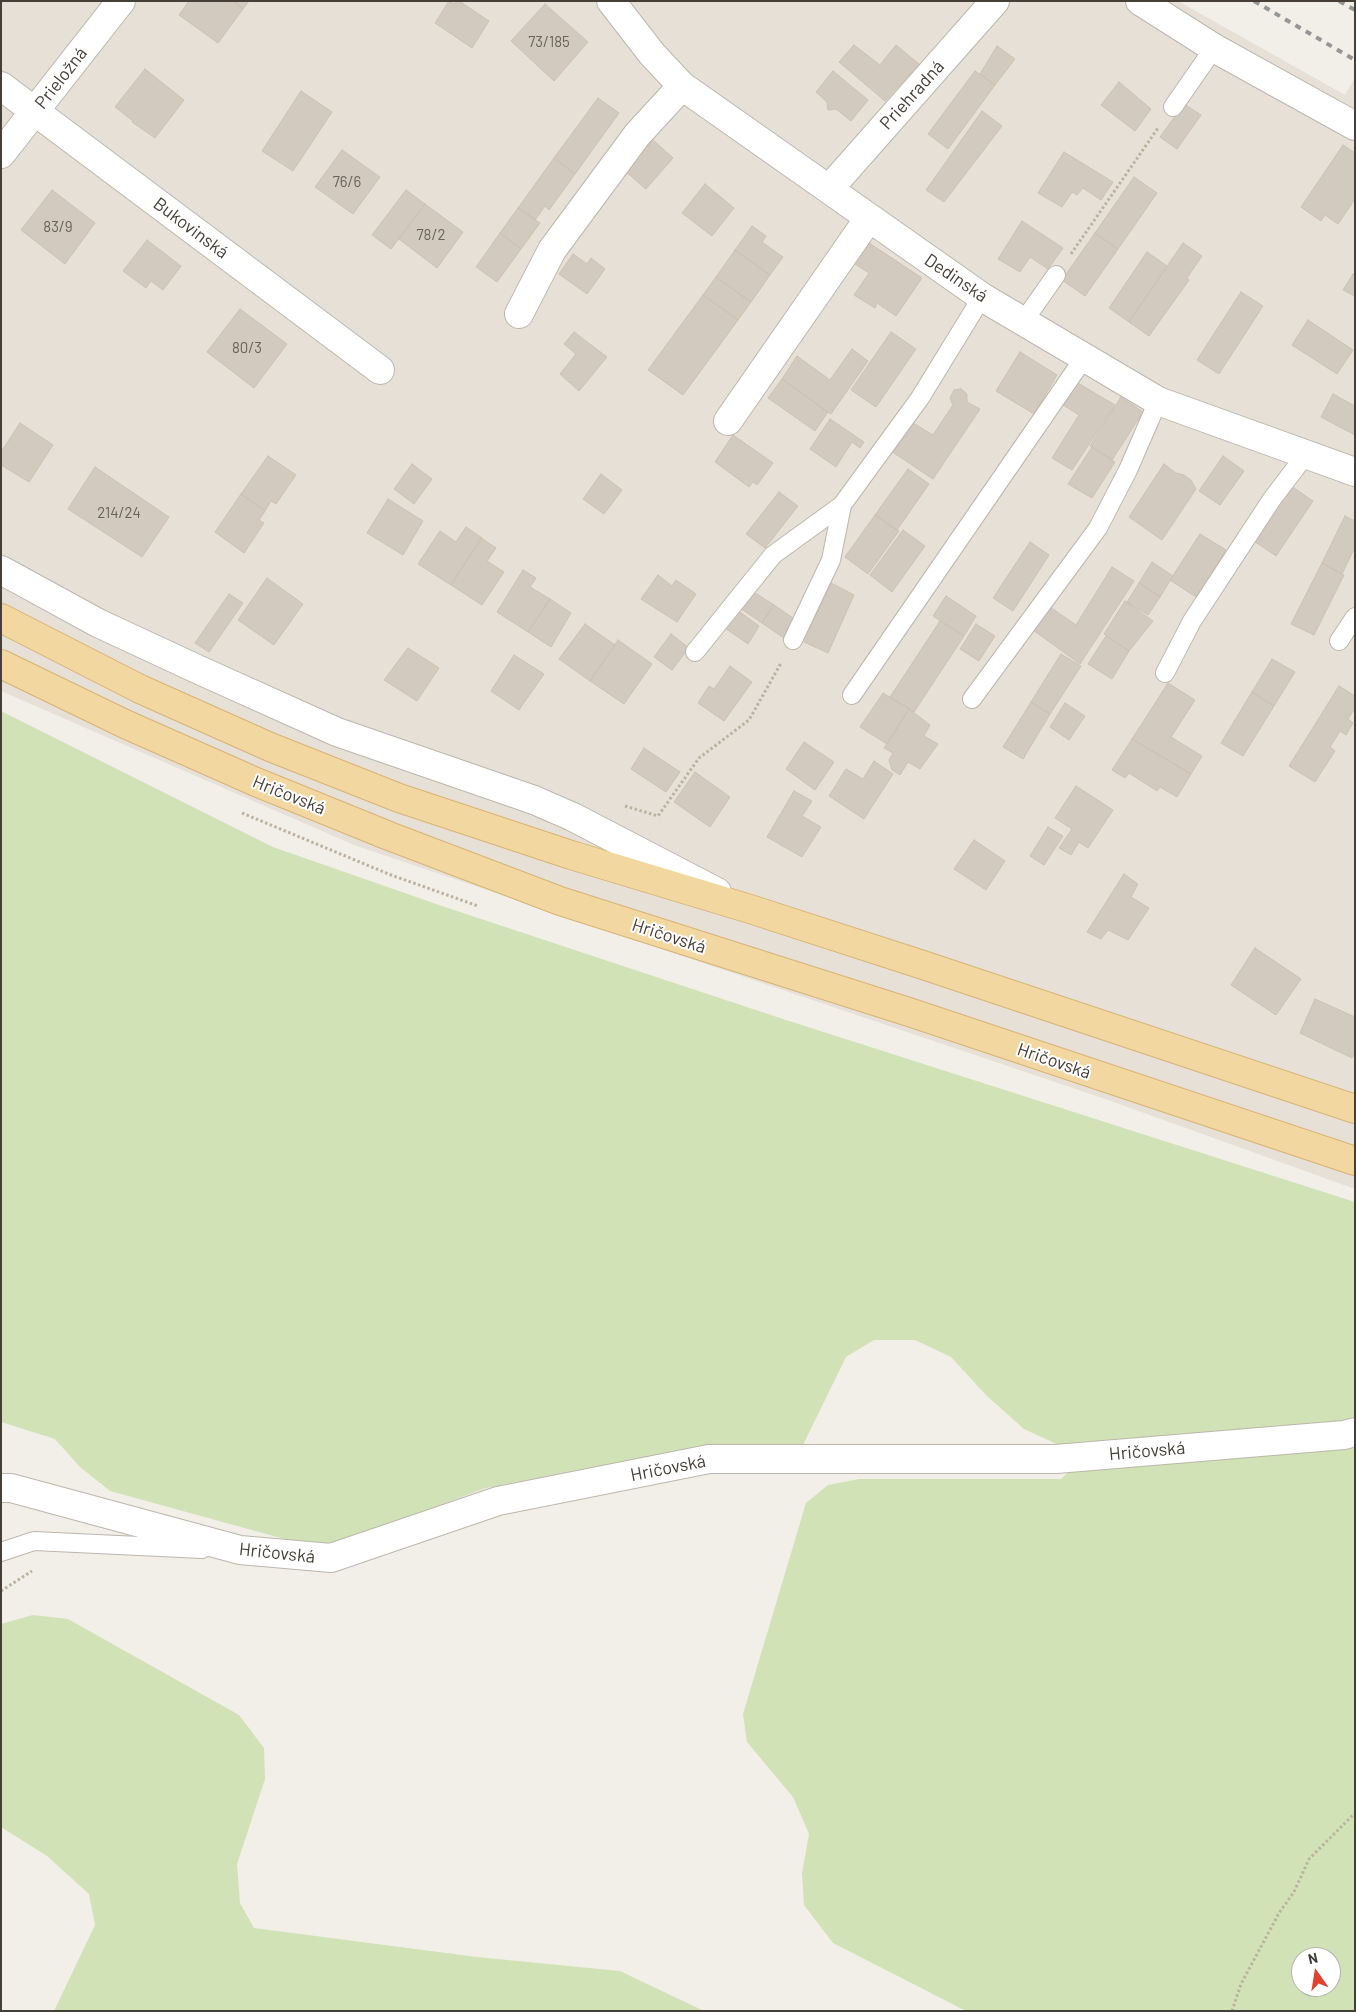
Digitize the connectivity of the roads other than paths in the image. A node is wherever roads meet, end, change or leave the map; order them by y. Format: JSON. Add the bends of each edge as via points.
{"nodes":[{"id":1,"x":121,"y":1,"type":"edge"},
{"id":2,"x":612,"y":1,"type":"edge"},
{"id":3,"x":995,"y":1,"type":"edge"},
{"id":4,"x":1140,"y":1,"type":"edge"},
{"id":5,"x":1214,"y":48,"type":"junction"},
{"id":6,"x":1,"y":86,"type":"edge"},
{"id":7,"x":682,"y":86,"type":"junction"},
{"id":8,"x":1173,"y":107,"type":"road end"},
{"id":9,"x":35,"y":111,"type":"junction"},
{"id":10,"x":1355,"y":126,"type":"edge"},
{"id":11,"x":1,"y":154,"type":"edge"},
{"id":12,"x":828,"y":189,"type":"junction"},
{"id":13,"x":869,"y":218,"type":"junction"},
{"id":14,"x":1056,"y":275,"type":"road end"},
{"id":15,"x":982,"y":297,"type":"junction"},
{"id":16,"x":519,"y":314,"type":"dead end"},
{"id":17,"x":1023,"y":322,"type":"junction"},
{"id":18,"x":1084,"y":358,"type":"junction"},
{"id":19,"x":380,"y":370,"type":"dead end"},
{"id":20,"x":1158,"y":401,"type":"junction"},
{"id":21,"x":728,"y":421,"type":"dead end"},
{"id":22,"x":1307,"y":453,"type":"junction"},
{"id":23,"x":1355,"y":472,"type":"edge"},
{"id":24,"x":842,"y":505,"type":"junction"},
{"id":25,"x":1,"y":570,"type":"edge"},
{"id":26,"x":1355,"y":617,"type":"edge"},
{"id":27,"x":1,"y":618,"type":"edge"},
{"id":28,"x":793,"y":640,"type":"road end"},
{"id":29,"x":1339,"y":641,"type":"dead end"},
{"id":30,"x":694,"y":652,"type":"dead end"},
{"id":31,"x":1,"y":664,"type":"edge"},
{"id":32,"x":1165,"y":673,"type":"dead end"},
{"id":33,"x":852,"y":695,"type":"dead end"},
{"id":34,"x":972,"y":699,"type":"dead end"},
{"id":35,"x":750,"y":909,"type":"junction"},
{"id":36,"x":1355,"y":1109,"type":"edge"},
{"id":37,"x":1355,"y":1161,"type":"edge"},
{"id":38,"x":1355,"y":1432,"type":"edge"},
{"id":39,"x":1,"y":1488,"type":"edge"},
{"id":40,"x":240,"y":1550,"type":"junction"},
{"id":41,"x":1,"y":1552,"type":"edge"}],
"edges":[{"from":1,"to":9,"type":"street","name":"Prieložná"},
{"from":2,"to":7,"type":"street","name":"Dedinská","via":[[652,54]]},
{"from":3,"to":12,"type":"street","name":"Priehradná"},
{"from":4,"to":5,"type":"street"},
{"from":5,"to":8,"type":"lane"},
{"from":5,"to":10,"type":"street"},
{"from":6,"to":9,"type":"street","name":"Bukovinská"},
{"from":7,"to":12,"type":"street","name":"Dedinská"},
{"from":7,"to":16,"type":"street","via":[[637,135],[552,250]]},
{"from":9,"to":11,"type":"street","name":"Prieložná"},
{"from":9,"to":19,"type":"street","name":"Bukovinská"},
{"from":12,"to":13,"type":"street","name":"Dedinská"},
{"from":13,"to":15,"type":"street","name":"Dedinská"},
{"from":13,"to":21,"type":"street"},
{"from":14,"to":17,"type":"lane"},
{"from":15,"to":17,"type":"street","name":"Dedinská"},
{"from":15,"to":24,"type":"lane","via":[[920,398]]},
{"from":17,"to":18,"type":"street","name":"Dedinská"},
{"from":18,"to":20,"type":"street","name":"Dedinská"},
{"from":18,"to":33,"type":"lane"},
{"from":20,"to":22,"type":"street","name":"Dedinská"},
{"from":20,"to":34,"type":"lane","via":[[1098,528]]},
{"from":22,"to":23,"type":"street","name":"Dedinská"},
{"from":22,"to":32,"type":"lane","via":[[1272,499],[1192,621]]},
{"from":24,"to":28,"type":"lane","via":[[831,560]]},
{"from":24,"to":30,"type":"lane","via":[[773,555]]},
{"from":25,"to":35,"type":"street","via":[[98,623],[337,732],[534,800],[573,817]]},
{"from":26,"to":29,"type":"lane"},
{"from":27,"to":35,"type":"main road","via":[[140,689],[270,747],[399,798]]},
{"from":31,"to":37,"type":"main road","name":"Hričovská","via":[[256,782],[560,901],[912,1013]]},
{"from":35,"to":36,"type":"main road"},
{"from":38,"to":40,"type":"street","name":"Hričovská","via":[[1056,1459],[709,1459],[498,1501],[331,1558]]},
{"from":39,"to":40,"type":"street","name":"Hričovská","via":[[11,1488]]},
{"from":40,"to":41,"type":"lane","via":[[34,1541]]}]}
